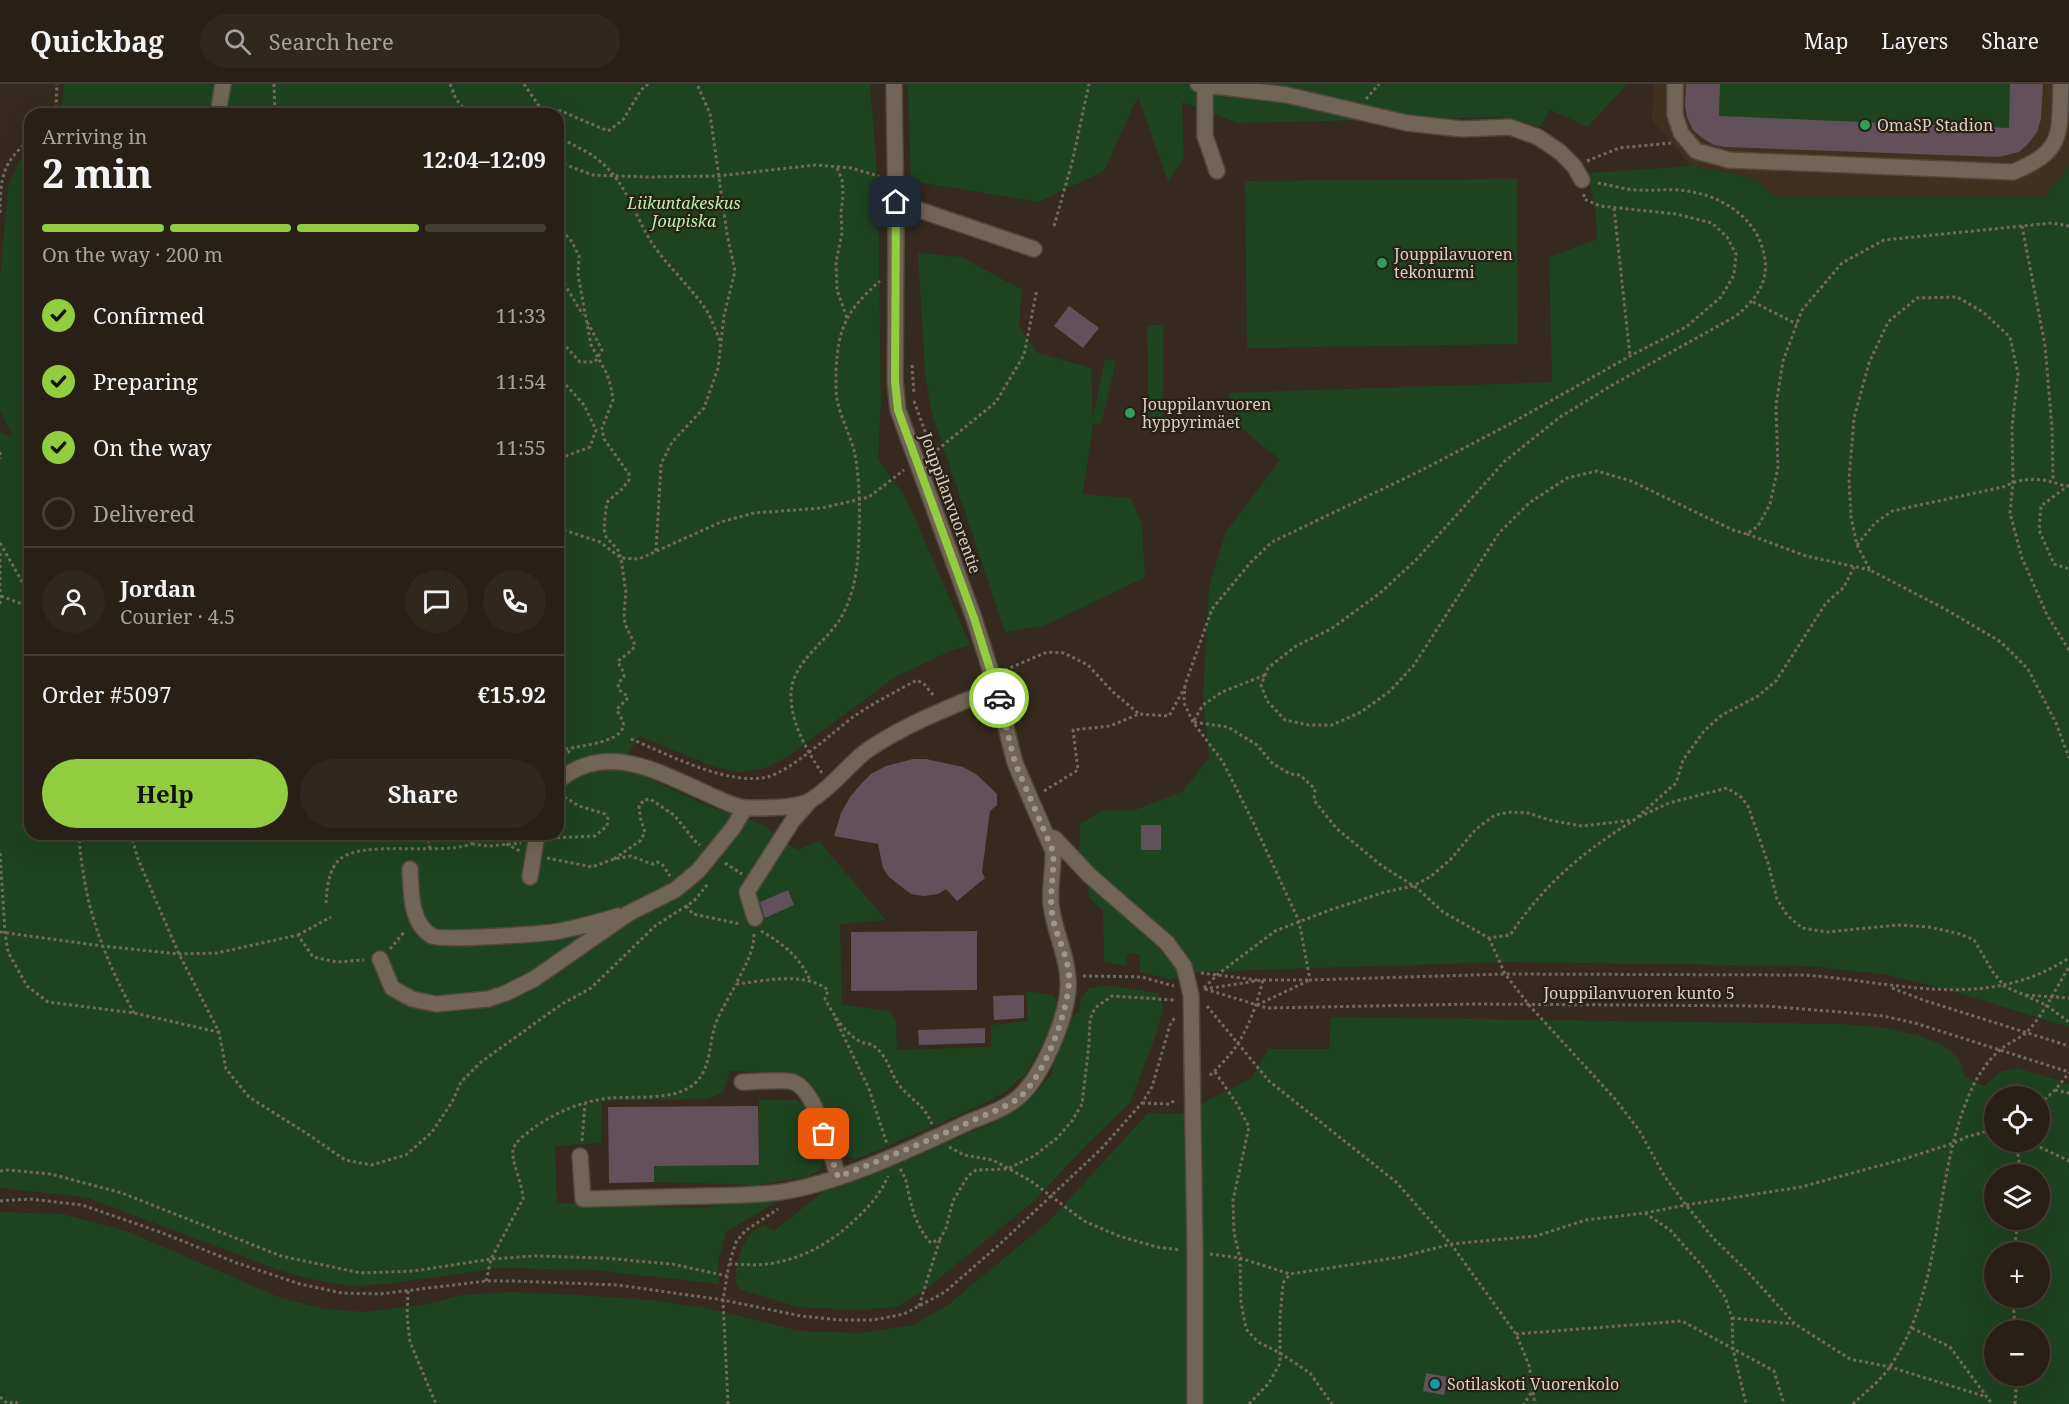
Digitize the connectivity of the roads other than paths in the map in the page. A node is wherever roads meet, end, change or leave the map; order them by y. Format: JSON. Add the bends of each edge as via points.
{"nodes":[{"id":1,"x":223,"y":84,"type":"edge"},
{"id":2,"x":894,"y":84,"type":"edge"},
{"id":3,"x":1675,"y":84,"type":"edge"},
{"id":4,"x":2061,"y":84,"type":"edge"},
{"id":5,"x":1201,"y":85,"type":"edge"},
{"id":6,"x":219,"y":108,"type":"edge"},
{"id":7,"x":1217,"y":171,"type":"dead end"},
{"id":8,"x":1582,"y":180,"type":"road end"},
{"id":9,"x":896,"y":202,"type":"junction"},
{"id":10,"x":1034,"y":249,"type":"dead end"},
{"id":11,"x":996,"y":688,"type":"junction"},
{"id":12,"x":564,"y":780,"type":"edge"},
{"id":13,"x":810,"y":801,"type":"junction"},
{"id":14,"x":745,"y":808,"type":"junction"},
{"id":15,"x":1045,"y":835,"type":"junction"},
{"id":16,"x":537,"y":840,"type":"edge"},
{"id":17,"x":410,"y":869,"type":"dead end"},
{"id":18,"x":530,"y":877,"type":"dead end"},
{"id":19,"x":632,"y":912,"type":"junction"},
{"id":20,"x":751,"y":922,"type":"road end"},
{"id":21,"x":380,"y":959,"type":"road end"},
{"id":22,"x":742,"y":1082,"type":"dead end"},
{"id":23,"x":580,"y":1155,"type":"road end"},
{"id":24,"x":838,"y":1177,"type":"junction"},
{"id":25,"x":1195,"y":1404,"type":"edge"}],
"edges":[{"from":1,"to":6,"type":"street"},
{"from":2,"to":9,"type":"street","name":"Jouppilanvuorentie"},
{"from":3,"to":4,"type":"street","via":[[1675,115],[1681,133],[1696,151],[1729,159],[2013,172],[2032,165],[2049,152],[2059,135]]},
{"from":5,"to":7,"type":"street","via":[[1205,136]]},
{"from":5,"to":8,"type":"street","via":[[1287,95],[1407,123],[1462,129],[1510,127],[1538,137],[1560,152]]},
{"from":9,"to":10,"type":"street"},
{"from":9,"to":11,"type":"street","name":"Jouppilanvuorentie","via":[[898,410]]},
{"from":11,"to":13,"type":"street","via":[[868,750]]},
{"from":11,"to":15,"type":"street","name":"Jouppilanvuorentie","via":[[1015,763]]},
{"from":12,"to":14,"type":"street","via":[[569,772],[585,764],[641,764]]},
{"from":13,"to":14,"type":"street","via":[[781,808]]},
{"from":13,"to":20,"type":"street","via":[[793,820],[747,892]]},
{"from":14,"to":19,"type":"street","via":[[717,859]]},
{"from":15,"to":24,"type":"street","name":"Jouppilanvuorentie","via":[[1053,851],[1053,920],[1069,975],[1067,999],[1048,1057],[1035,1081],[1019,1097]]},
{"from":15,"to":25,"type":"street","via":[[1055,839],[1089,875],[1167,943],[1184,966],[1193,993]]},
{"from":16,"to":18,"type":"street"},
{"from":17,"to":19,"type":"street","via":[[419,924],[432,936],[455,939],[558,931]]},
{"from":19,"to":21,"type":"street","via":[[534,979],[488,999],[436,1005],[412,999],[392,988]]},
{"from":22,"to":24,"type":"street","via":[[793,1082],[806,1091]]},
{"from":23,"to":24,"type":"street","via":[[583,1199],[786,1191]]}]}
